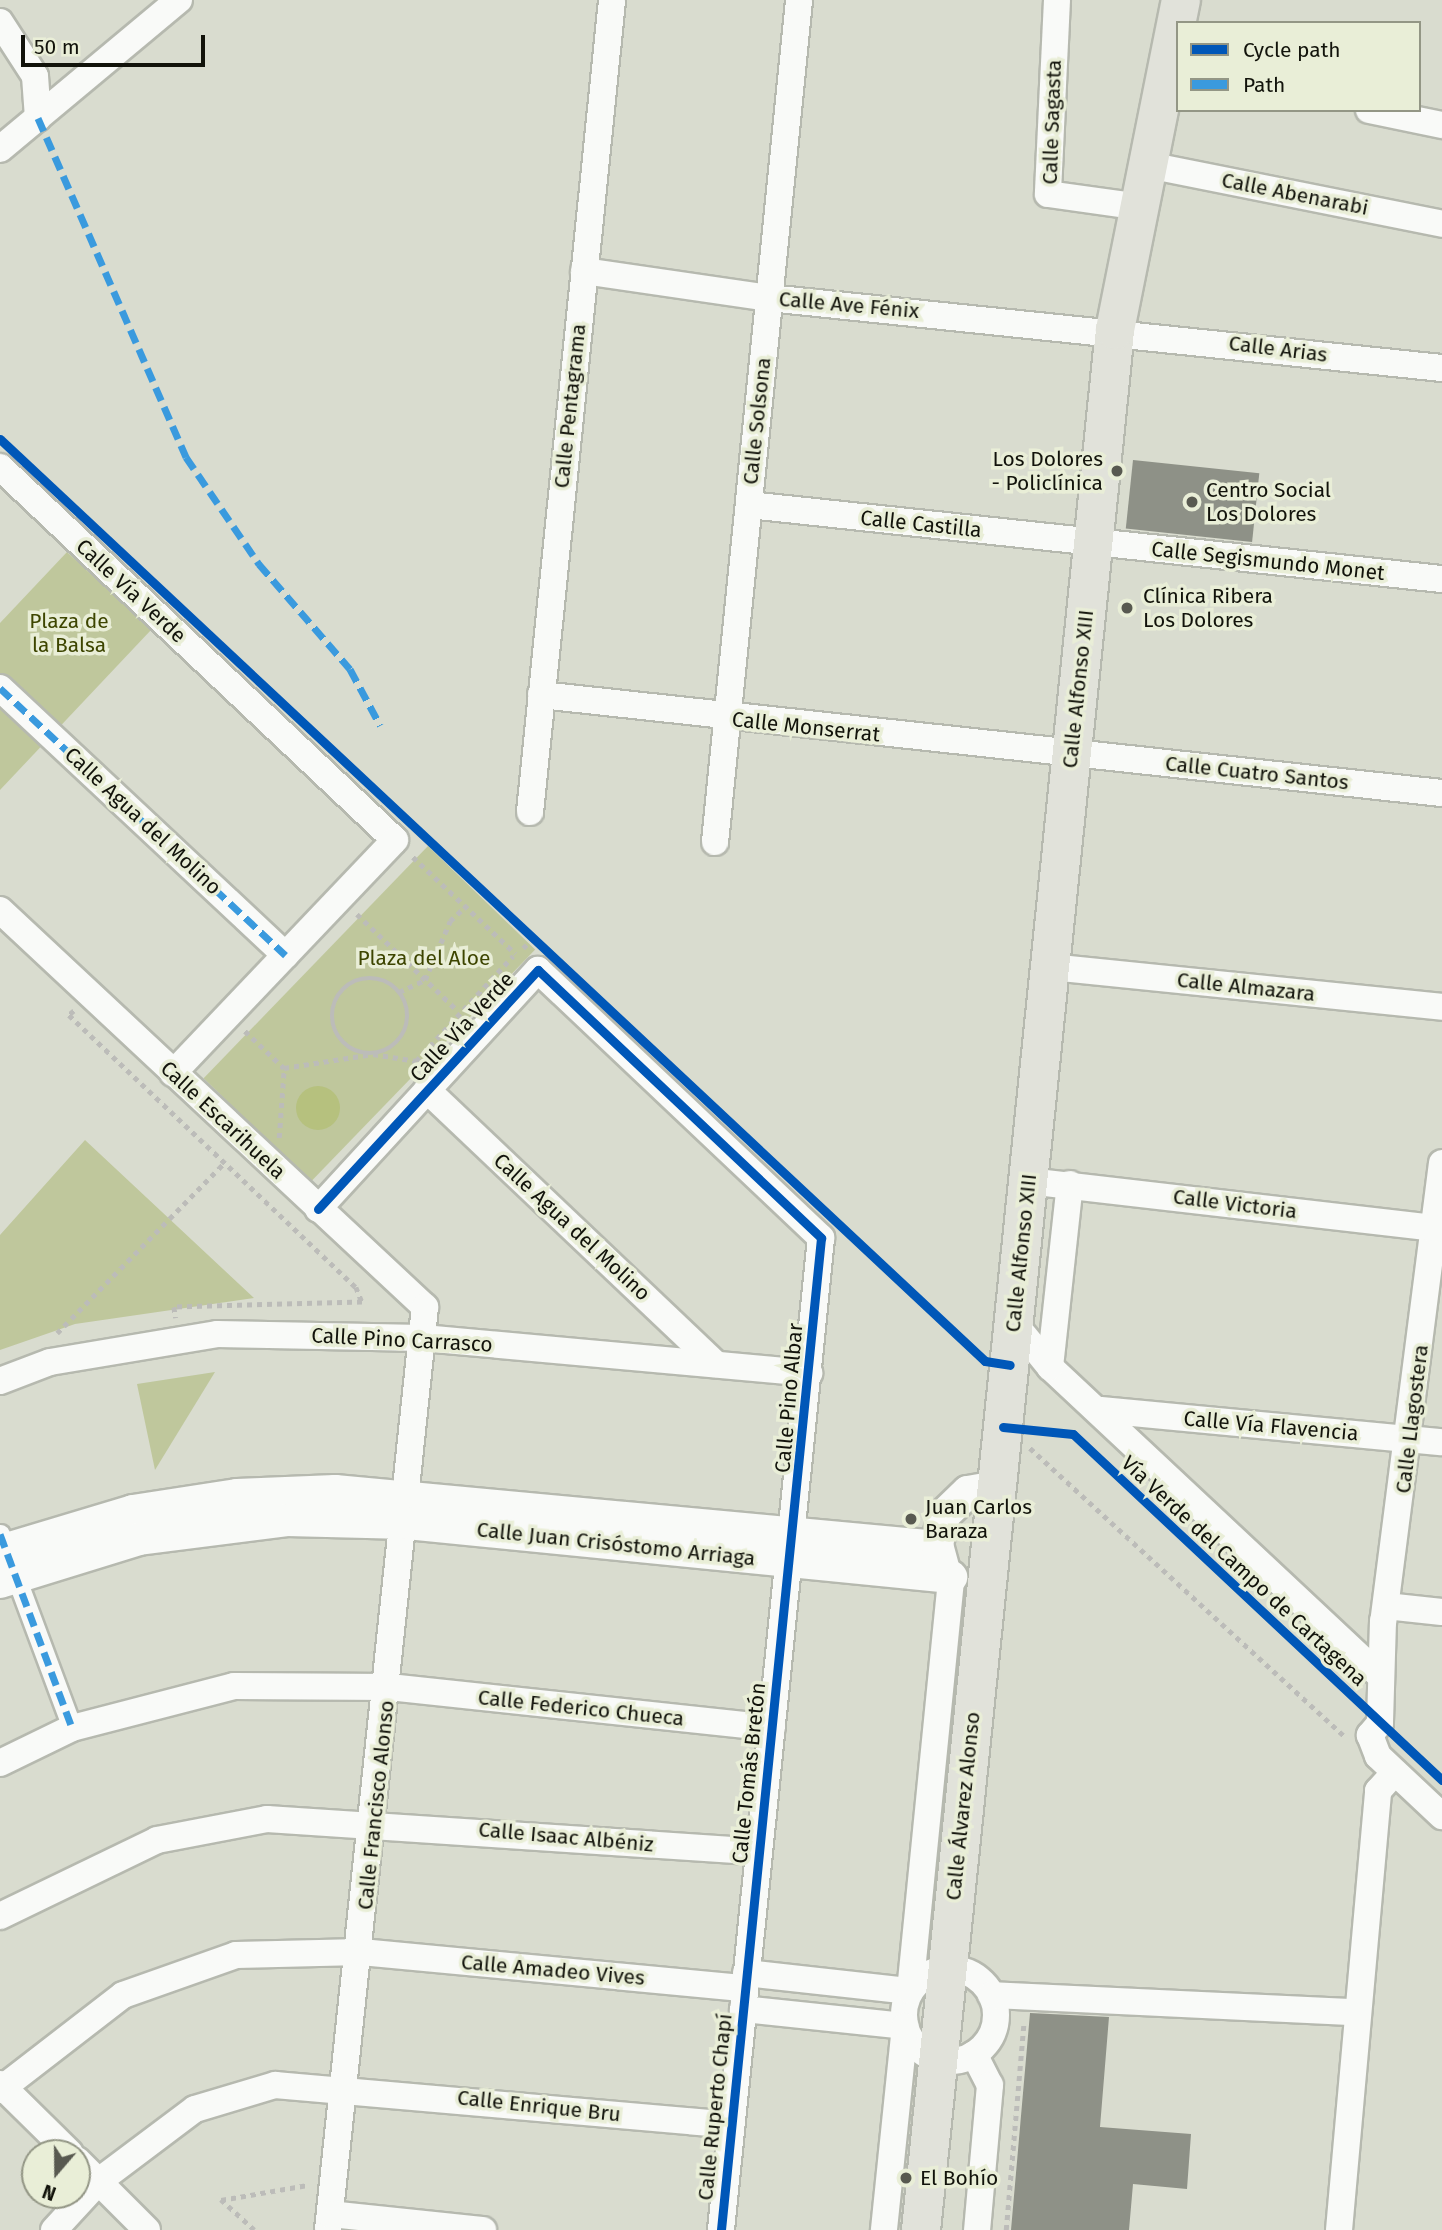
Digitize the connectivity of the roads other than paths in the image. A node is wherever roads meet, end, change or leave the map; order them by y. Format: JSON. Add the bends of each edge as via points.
{"nodes":[{"id":1,"x":179,"y":0,"type":"edge"},
{"id":2,"x":612,"y":0,"type":"edge"},
{"id":3,"x":799,"y":0,"type":"edge"},
{"id":4,"x":1058,"y":0,"type":"edge"},
{"id":5,"x":1181,"y":0,"type":"edge"},
{"id":6,"x":1179,"y":21,"type":"edge"},
{"id":7,"x":0,"y":22,"type":"edge"},
{"id":8,"x":1176,"y":44,"type":"edge"},
{"id":9,"x":1173,"y":70,"type":"edge"},
{"id":10,"x":35,"y":76,"type":"junction"},
{"id":11,"x":75,"y":89,"type":"junction"},
{"id":12,"x":1379,"y":112,"type":"edge"},
{"id":13,"x":38,"y":118,"type":"junction"},
{"id":14,"x":1442,"y":125,"type":"edge"},
{"id":15,"x":0,"y":149,"type":"edge"},
{"id":16,"x":1148,"y":165,"type":"junction"},
{"id":17,"x":1140,"y":207,"type":"junction"},
{"id":18,"x":1442,"y":224,"type":"edge"},
{"id":19,"x":584,"y":271,"type":"junction"},
{"id":20,"x":769,"y":298,"type":"junction"},
{"id":21,"x":1115,"y":330,"type":"junction"},
{"id":22,"x":1442,"y":368,"type":"edge"},
{"id":23,"x":0,"y":467,"type":"edge"},
{"id":24,"x":749,"y":505,"type":"junction"},
{"id":25,"x":1093,"y":543,"type":"junction"},
{"id":26,"x":1442,"y":579,"type":"edge"},
{"id":27,"x":0,"y":688,"type":"edge"},
{"id":28,"x":541,"y":695,"type":"junction"},
{"id":29,"x":728,"y":719,"type":"junction"},
{"id":30,"x":1072,"y":753,"type":"junction"},
{"id":31,"x":1442,"y":793,"type":"edge"},
{"id":32,"x":530,"y":812,"type":"dead end"},
{"id":33,"x":715,"y":842,"type":"dead end"},
{"id":34,"x":0,"y":910,"type":"edge"},
{"id":35,"x":285,"y":955,"type":"junction"},
{"id":36,"x":1050,"y":967,"type":"junction"},
{"id":37,"x":1442,"y":1007,"type":"edge"},
{"id":38,"x":173,"y":1073,"type":"junction"},
{"id":39,"x":427,"y":1090,"type":"junction"},
{"id":40,"x":1442,"y":1163,"type":"edge"},
{"id":41,"x":1028,"y":1181,"type":"junction"},
{"id":42,"x":1070,"y":1184,"type":"junction"},
{"id":43,"x":318,"y":1209,"type":"junction"},
{"id":44,"x":1439,"y":1229,"type":"edge"},
{"id":45,"x":821,"y":1238,"type":"joint"},
{"id":46,"x":1014,"y":1322,"type":"junction"},
{"id":47,"x":422,"y":1338,"type":"junction"},
{"id":48,"x":716,"y":1364,"type":"junction"},
{"id":49,"x":1050,"y":1367,"type":"junction"},
{"id":50,"x":808,"y":1373,"type":"junction"},
{"id":51,"x":0,"y":1381,"type":"edge"},
{"id":52,"x":1008,"y":1383,"type":"joint"},
{"id":53,"x":1101,"y":1410,"type":"junction"},
{"id":54,"x":1411,"y":1439,"type":"junction"},
{"id":55,"x":1442,"y":1442,"type":"edge"},
{"id":56,"x":997,"y":1487,"type":"junction"},
{"id":57,"x":409,"y":1509,"type":"junction"},
{"id":58,"x":792,"y":1547,"type":"junction"},
{"id":59,"x":937,"y":1547,"type":"junction"},
{"id":60,"x":4,"y":1558,"type":"edge"},
{"id":61,"x":951,"y":1577,"type":"junction"},
{"id":62,"x":985,"y":1593,"type":"junction"},
{"id":63,"x":1385,"y":1606,"type":"junction"},
{"id":64,"x":1442,"y":1612,"type":"edge"},
{"id":65,"x":1378,"y":1674,"type":"junction"},
{"id":66,"x":389,"y":1687,"type":"junction"},
{"id":67,"x":72,"y":1728,"type":"junction"},
{"id":68,"x":772,"y":1728,"type":"junction"},
{"id":69,"x":0,"y":1763,"type":"edge"},
{"id":70,"x":1395,"y":1772,"type":"junction"},
{"id":71,"x":1442,"y":1816,"type":"edge"},
{"id":72,"x":375,"y":1822,"type":"junction"},
{"id":73,"x":758,"y":1852,"type":"junction"},
{"id":74,"x":0,"y":1916,"type":"edge"},
{"id":75,"x":361,"y":1952,"type":"junction"},
{"id":76,"x":946,"y":1969,"type":"junction"},
{"id":77,"x":744,"y":1990,"type":"junction"},
{"id":78,"x":911,"y":1991,"type":"junction"},
{"id":79,"x":991,"y":1995,"type":"junction"},
{"id":80,"x":1358,"y":2012,"type":"junction"},
{"id":81,"x":905,"y":2026,"type":"junction"},
{"id":82,"x":955,"y":2057,"type":"junction"},
{"id":83,"x":1,"y":2087,"type":"edge"},
{"id":84,"x":346,"y":2088,"type":"junction"},
{"id":85,"x":731,"y":2125,"type":"junction"},
{"id":86,"x":55,"y":2139,"type":"edge"},
{"id":87,"x":91,"y":2173,"type":"edge"},
{"id":88,"x":99,"y":2181,"type":"junction"},
{"id":89,"x":329,"y":2222,"type":"edge"},
{"id":90,"x":54,"y":2230,"type":"edge"},
{"id":91,"x":147,"y":2230,"type":"edge"},
{"id":92,"x":483,"y":2230,"type":"edge"},
{"id":93,"x":721,"y":2230,"type":"edge"},
{"id":94,"x":884,"y":2230,"type":"edge"},
{"id":95,"x":921,"y":2230,"type":"edge"},
{"id":96,"x":977,"y":2230,"type":"edge"},
{"id":97,"x":1339,"y":2230,"type":"edge"}],
"edges":[{"from":1,"to":11,"type":"street"},
{"from":2,"to":19,"type":"street","name":"Calle Pentagrama"},
{"from":3,"to":20,"type":"street","name":"Calle Solsona"},
{"from":4,"to":17,"type":"street","name":"Calle Sagasta","via":[[1048,194]]},
{"from":5,"to":6,"type":"main road","name":"Calle Alfonso XIII"},
{"from":7,"to":10,"type":"street"},
{"from":8,"to":9,"type":"main road","name":"Calle Alfonso XIII"},
{"from":9,"to":16,"type":"main road","name":"Calle Alfonso XIII"},
{"from":10,"to":11,"type":"street"},
{"from":10,"to":13,"type":"street"},
{"from":11,"to":13,"type":"street"},
{"from":12,"to":14,"type":"street"},
{"from":13,"to":15,"type":"street"},
{"from":16,"to":17,"type":"main road","name":"Calle Alfonso XIII"},
{"from":16,"to":18,"type":"street","name":"Calle Abenarabi"},
{"from":17,"to":21,"type":"main road","name":"Calle Alfonso XIII"},
{"from":19,"to":20,"type":"street","name":"Calle Ave Fénix"},
{"from":19,"to":28,"type":"street","name":"Calle Pentagrama"},
{"from":20,"to":21,"type":"street","name":"Calle Ave Fénix"},
{"from":20,"to":24,"type":"street","name":"Calle Solsona"},
{"from":21,"to":22,"type":"street","name":"Calle Arias"},
{"from":21,"to":25,"type":"main road","name":"Calle Alfonso XIII"},
{"from":23,"to":35,"type":"street","name":"Calle Vía Verde","via":[[395,840],[352,909]]},
{"from":24,"to":25,"type":"street","name":"Calle Castilla"},
{"from":24,"to":29,"type":"street","name":"Calle Solsona"},
{"from":25,"to":26,"type":"street","name":"Calle Segismundo Monet"},
{"from":25,"to":30,"type":"main road","name":"Calle Alfonso XIII"},
{"from":27,"to":35,"type":"street","name":"Calle Agua del Molino"},
{"from":28,"to":29,"type":"street","name":"Calle Monserrat"},
{"from":28,"to":32,"type":"street","name":"Calle Pentagrama"},
{"from":29,"to":30,"type":"street","name":"Calle Monserrat"},
{"from":29,"to":33,"type":"street","name":"Calle Solsona"},
{"from":30,"to":31,"type":"street","name":"Calle Cuatro Santos"},
{"from":30,"to":36,"type":"main road","name":"Calle Alfonso XIII"},
{"from":34,"to":38,"type":"street","name":"Calle Escarihuela"},
{"from":35,"to":38,"type":"street","name":"Calle Vía Verde"},
{"from":36,"to":37,"type":"street","name":"Calle Almazara"},
{"from":36,"to":41,"type":"main road","name":"Calle Alfonso XIII"},
{"from":38,"to":43,"type":"street","name":"Calle Escarihuela"},
{"from":39,"to":43,"type":"street","name":"Calle Vía Verde"},
{"from":39,"to":45,"type":"street","name":"Calle Vía Verde","via":[[538,970]]},
{"from":39,"to":48,"type":"street","name":"Calle Agua del Molino"},
{"from":40,"to":44,"type":"street","name":"Calle Llagostera"},
{"from":41,"to":42,"type":"street","name":"Calle Victoria"},
{"from":41,"to":46,"type":"main road","name":"Calle Alfonso XIII"},
{"from":42,"to":44,"type":"street","name":"Calle Victoria"},
{"from":42,"to":49,"type":"street"},
{"from":43,"to":47,"type":"street","name":"Calle Escarihuela","via":[[425,1307]]},
{"from":44,"to":54,"type":"street","name":"Calle Llagostera"},
{"from":45,"to":50,"type":"street","name":"Calle Pino Albar"},
{"from":46,"to":49,"type":"street"},
{"from":46,"to":52,"type":"main road","name":"Calle Alfonso XIII"},
{"from":47,"to":48,"type":"street","name":"Calle Pino Carrasco"},
{"from":47,"to":51,"type":"street","name":"Calle Pino Carrasco","via":[[217,1334],[50,1362]]},
{"from":47,"to":57,"type":"street","name":"Calle Francisco Alonso"},
{"from":48,"to":50,"type":"street","name":"Calle Pino Carrasco"},
{"from":49,"to":53,"type":"street"},
{"from":50,"to":58,"type":"street","name":"Calle Pino Albar"},
{"from":52,"to":56,"type":"main road","name":"Calle Álvarez Alonso"},
{"from":53,"to":54,"type":"street","name":"Calle Vía Flavencia"},
{"from":53,"to":65,"type":"street"},
{"from":54,"to":55,"type":"street","name":"Calle Vía Flavencia"},
{"from":54,"to":63,"type":"street","name":"Calle Llagostera"},
{"from":56,"to":59,"type":"street","via":[[968,1492],[951,1505]]},
{"from":56,"to":62,"type":"main road","name":"Calle Álvarez Alonso"},
{"from":57,"to":58,"type":"street","name":"Calle Juan Crisóstomo Arriaga"},
{"from":57,"to":60,"type":"street","name":"Calle Juan Crisóstomo Arriaga","via":[[192,1529],[94,1550]]},
{"from":57,"to":66,"type":"street","name":"Calle Francisco Alonso"},
{"from":58,"to":59,"type":"street","name":"Calle Juan Crisóstomo Arriaga"},
{"from":58,"to":61,"type":"street","name":"Calle Juan Crisóstomo Arriaga"},
{"from":58,"to":68,"type":"street","name":"Calle Tomás Bretón"},
{"from":59,"to":61,"type":"street"},
{"from":60,"to":67,"type":"street"},
{"from":61,"to":62,"type":"street","name":"Calle Juan Crisóstomo Arriaga"},
{"from":61,"to":78,"type":"street","name":"Calle Álvarez Alonso"},
{"from":62,"to":76,"type":"main road","name":"Calle Álvarez Alonso"},
{"from":63,"to":64,"type":"street"},
{"from":63,"to":65,"type":"street","name":"Calle Llagostera"},
{"from":65,"to":70,"type":"street","name":"Calle Llagostera","via":[[1380,1723],[1371,1743]]},
{"from":66,"to":67,"type":"street","name":"Calle Federico Chueca","via":[[234,1686]]},
{"from":66,"to":68,"type":"street","name":"Calle Federico Chueca"},
{"from":66,"to":72,"type":"street","name":"Calle Francisco Alonso"},
{"from":67,"to":69,"type":"street","name":"Calle Federico Chueca"},
{"from":68,"to":73,"type":"street","name":"Calle Tomás Bretón"},
{"from":70,"to":71,"type":"street"},
{"from":70,"to":80,"type":"street","via":[[1378,1791]]},
{"from":72,"to":73,"type":"street","name":"Calle Isaac Albéniz"},
{"from":72,"to":74,"type":"street","name":"Calle Isaac Albéniz","via":[[267,1819],[157,1840]]},
{"from":72,"to":75,"type":"street","name":"Calle Francisco Alonso"},
{"from":73,"to":77,"type":"street","name":"Calle Tomás Bretón"},
{"from":75,"to":77,"type":"street","name":"Calle Amadeo Vives"},
{"from":75,"to":83,"type":"street","name":"Calle Amadeo Vives","via":[[236,1955],[123,1996]]},
{"from":75,"to":84,"type":"street","name":"Calle Francisco Alonso"},
{"from":76,"to":78,"type":"street"},
{"from":76,"to":79,"type":"street","via":[[971,1975]]},
{"from":76,"to":82,"type":"main road","name":"Calle Álvarez Alonso"},
{"from":77,"to":78,"type":"street"},
{"from":77,"to":81,"type":"street"},
{"from":77,"to":85,"type":"street","name":"Calle Ruperto Chapí"},
{"from":78,"to":81,"type":"street","name":"Calle Álvarez Alonso"},
{"from":79,"to":80,"type":"street"},
{"from":79,"to":82,"type":"street","via":[[995,2027]]},
{"from":80,"to":97,"type":"street"},
{"from":81,"to":82,"type":"street","via":[[916,2048]]},
{"from":81,"to":94,"type":"street"},
{"from":82,"to":95,"type":"main road","name":"Calle Álvarez Alonso"},
{"from":82,"to":96,"type":"street","via":[[989,2085]]},
{"from":83,"to":86,"type":"street"},
{"from":84,"to":85,"type":"street","name":"Calle Enrique Bru"},
{"from":84,"to":88,"type":"street","name":"Calle Enrique Bru","via":[[275,2085],[195,2109]]},
{"from":84,"to":89,"type":"street","name":"Calle Francisco Alonso"},
{"from":85,"to":93,"type":"street","name":"Calle Ruperto Chapí"},
{"from":87,"to":88,"type":"street"},
{"from":88,"to":90,"type":"street","name":"Calle Enrique Bru"},
{"from":88,"to":91,"type":"street"},
{"from":89,"to":92,"type":"street"}]}
